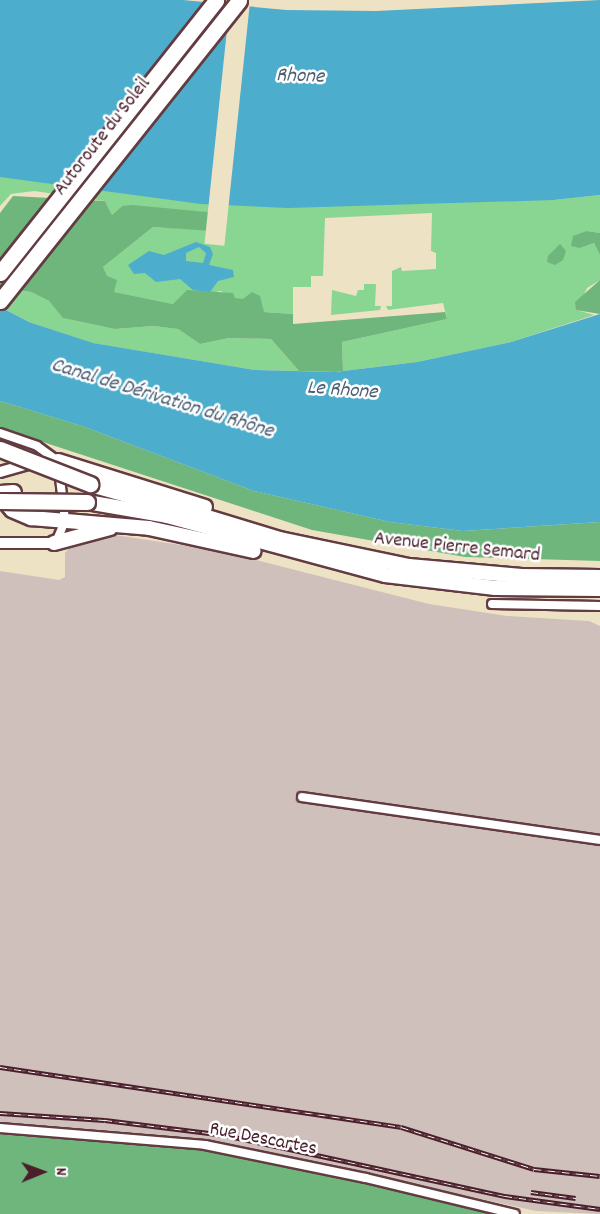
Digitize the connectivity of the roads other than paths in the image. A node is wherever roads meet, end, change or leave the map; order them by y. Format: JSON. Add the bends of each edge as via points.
{"nodes":[{"id":1,"x":216,"y":0,"type":"edge"},
{"id":2,"x":238,"y":0,"type":"edge"},
{"id":3,"x":0,"y":273,"type":"edge"},
{"id":4,"x":0,"y":301,"type":"edge"},
{"id":5,"x":0,"y":434,"type":"edge"},
{"id":6,"x":0,"y":449,"type":"edge"},
{"id":7,"x":58,"y":460,"type":"junction"},
{"id":8,"x":1,"y":472,"type":"edge"},
{"id":9,"x":63,"y":492,"type":"junction"},
{"id":10,"x":88,"y":493,"type":"junction"},
{"id":11,"x":0,"y":495,"type":"edge"},
{"id":12,"x":0,"y":501,"type":"edge"},
{"id":13,"x":181,"y":509,"type":"joint"},
{"id":14,"x":31,"y":518,"type":"junction"},
{"id":15,"x":65,"y":521,"type":"junction"},
{"id":16,"x":123,"y":525,"type":"junction"},
{"id":17,"x":0,"y":543,"type":"edge"},
{"id":18,"x":54,"y":543,"type":"junction"},
{"id":19,"x":312,"y":545,"type":"junction"},
{"id":20,"x":359,"y":570,"type":"junction"},
{"id":21,"x":600,"y":577,"type":"edge"},
{"id":22,"x":600,"y":589,"type":"edge"},
{"id":23,"x":492,"y":604,"type":"dead end"},
{"id":24,"x":600,"y":606,"type":"edge"},
{"id":25,"x":302,"y":796,"type":"dead end"},
{"id":26,"x":600,"y":840,"type":"edge"},
{"id":27,"x":0,"y":1128,"type":"edge"},
{"id":28,"x":515,"y":1214,"type":"edge"}],
"edges":[{"from":1,"to":3,"type":"highway","name":"Autoroute du Soleil"},
{"from":2,"to":4,"type":"highway","name":"Autoroute du Soleil"},
{"from":5,"to":7,"type":"street","via":[[37,446]]},
{"from":5,"to":8,"type":"street","via":[[12,451]]},
{"from":6,"to":10,"type":"highway","bridge":true},
{"from":7,"to":8,"type":"street","via":[[42,460]]},
{"from":7,"to":9,"type":"street"},
{"from":7,"to":19,"type":"highway"},
{"from":9,"to":14,"type":"street","via":[[57,510]]},
{"from":9,"to":15,"type":"street"},
{"from":10,"to":11,"type":"highway"},
{"from":10,"to":12,"type":"highway","bridge":true},
{"from":10,"to":13,"type":"highway"},
{"from":10,"to":20,"type":"highway"},
{"from":11,"to":14,"type":"highway","via":[[12,510]]},
{"from":13,"to":19,"type":"highway"},
{"from":14,"to":15,"type":"highway"},
{"from":15,"to":16,"type":"highway"},
{"from":15,"to":18,"type":"street","via":[[63,533]]},
{"from":16,"to":18,"type":"highway"},
{"from":16,"to":20,"type":"highway","via":[[195,535],[327,569]]},
{"from":17,"to":18,"type":"street"},
{"from":19,"to":21,"type":"highway","name":"Avenue Pierre Semard","via":[[455,571]]},
{"from":20,"to":22,"type":"highway","name":"Avenue Pierre Semard","via":[[456,585]]},
{"from":23,"to":24,"type":"street"},
{"from":25,"to":26,"type":"street"},
{"from":27,"to":28,"type":"street","name":"Rue Descartes","via":[[206,1145],[346,1173]]}]}
